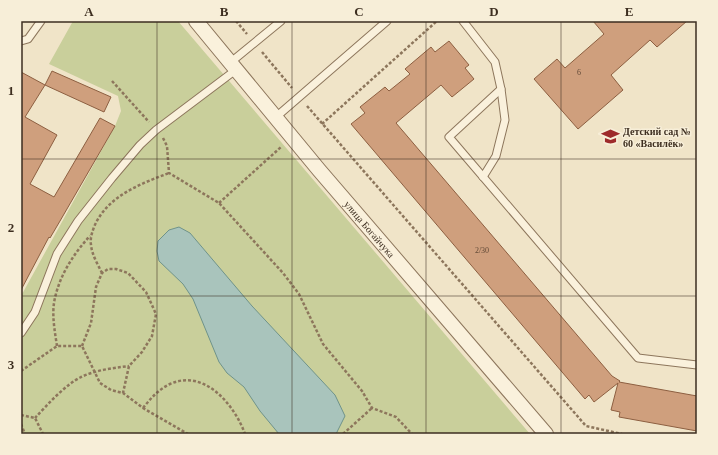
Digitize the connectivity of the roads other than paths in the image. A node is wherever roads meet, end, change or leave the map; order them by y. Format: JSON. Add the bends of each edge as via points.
{"nodes":[{"id":1,"x":41,"y":21,"type":"edge"},
{"id":2,"x":196,"y":21,"type":"edge"},
{"id":3,"x":281,"y":21,"type":"edge"},
{"id":4,"x":387,"y":21,"type":"edge"},
{"id":5,"x":463,"y":21,"type":"edge"},
{"id":6,"x":21,"y":41,"type":"edge"},
{"id":7,"x":234,"y":66,"type":"junction"},
{"id":8,"x":501,"y":88,"type":"junction"},
{"id":9,"x":276,"y":117,"type":"junction"},
{"id":10,"x":483,"y":177,"type":"junction"},
{"id":11,"x":21,"y":333,"type":"edge"},
{"id":12,"x":697,"y":365,"type":"edge"},
{"id":13,"x":546,"y":434,"type":"edge"}],
"edges":[{"from":1,"to":6,"type":"lane","via":[[28,39]]},
{"from":2,"to":7,"type":"street","name":"улица Богайчука"},
{"from":3,"to":7,"type":"lane","via":[[254,42]]},
{"from":4,"to":9,"type":"lane"},
{"from":5,"to":8,"type":"lane","via":[[495,62]]},
{"from":7,"to":9,"type":"street","name":"улица Богайчука"},
{"from":7,"to":11,"type":"lane","via":[[140,144],[78,221],[57,254],[35,312]]},
{"from":8,"to":10,"type":"lane","via":[[505,120],[496,156]]},
{"from":8,"to":10,"type":"lane","via":[[449,138]]},
{"from":9,"to":13,"type":"street","name":"улица Богайчука"},
{"from":10,"to":12,"type":"lane","via":[[638,358]]}]}
